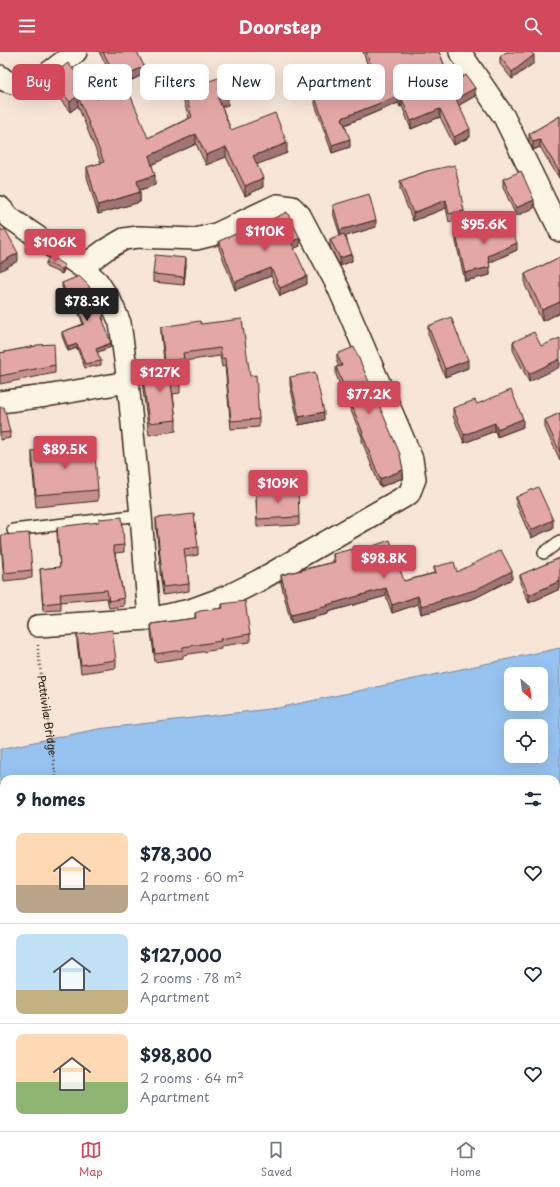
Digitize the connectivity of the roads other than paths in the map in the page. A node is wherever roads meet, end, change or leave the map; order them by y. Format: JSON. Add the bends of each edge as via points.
{"nodes":[{"id":1,"x":76,"y":52,"type":"edge"},
{"id":2,"x":460,"y":52,"type":"edge"},
{"id":3,"x":0,"y":76,"type":"edge"},
{"id":4,"x":3,"y":217,"type":"edge"},
{"id":5,"x":560,"y":231,"type":"edge"},
{"id":6,"x":82,"y":267,"type":"junction"},
{"id":7,"x":128,"y":382,"type":"junction"},
{"id":8,"x":0,"y":402,"type":"edge"},
{"id":9,"x":141,"y":515,"type":"junction"},
{"id":10,"x":14,"y":530,"type":"dead end"},
{"id":11,"x":560,"y":541,"type":"edge"},
{"id":12,"x":544,"y":553,"type":"dead end"},
{"id":13,"x":149,"y":619,"type":"junction"},
{"id":14,"x":38,"y":626,"type":"dead end"}],
"edges":[{"from":1,"to":3,"type":"street","via":[[36,82],[21,85],[6,81]]},
{"from":2,"to":5,"type":"street","via":[[504,117]]},
{"from":4,"to":6,"type":"street"},
{"from":6,"to":7,"type":"street","via":[[98,282],[120,323]]},
{"from":6,"to":13,"type":"street","via":[[124,239],[196,239],[216,234],[277,205],[292,207],[300,215],[338,287],[412,459],[414,479],[409,494],[228,596],[190,610]]},
{"from":7,"to":8,"type":"street"},
{"from":7,"to":9,"type":"street"},
{"from":9,"to":10,"type":"lane"},
{"from":9,"to":13,"type":"street"},
{"from":11,"to":12,"type":"lane"},
{"from":13,"to":14,"type":"street"}]}
